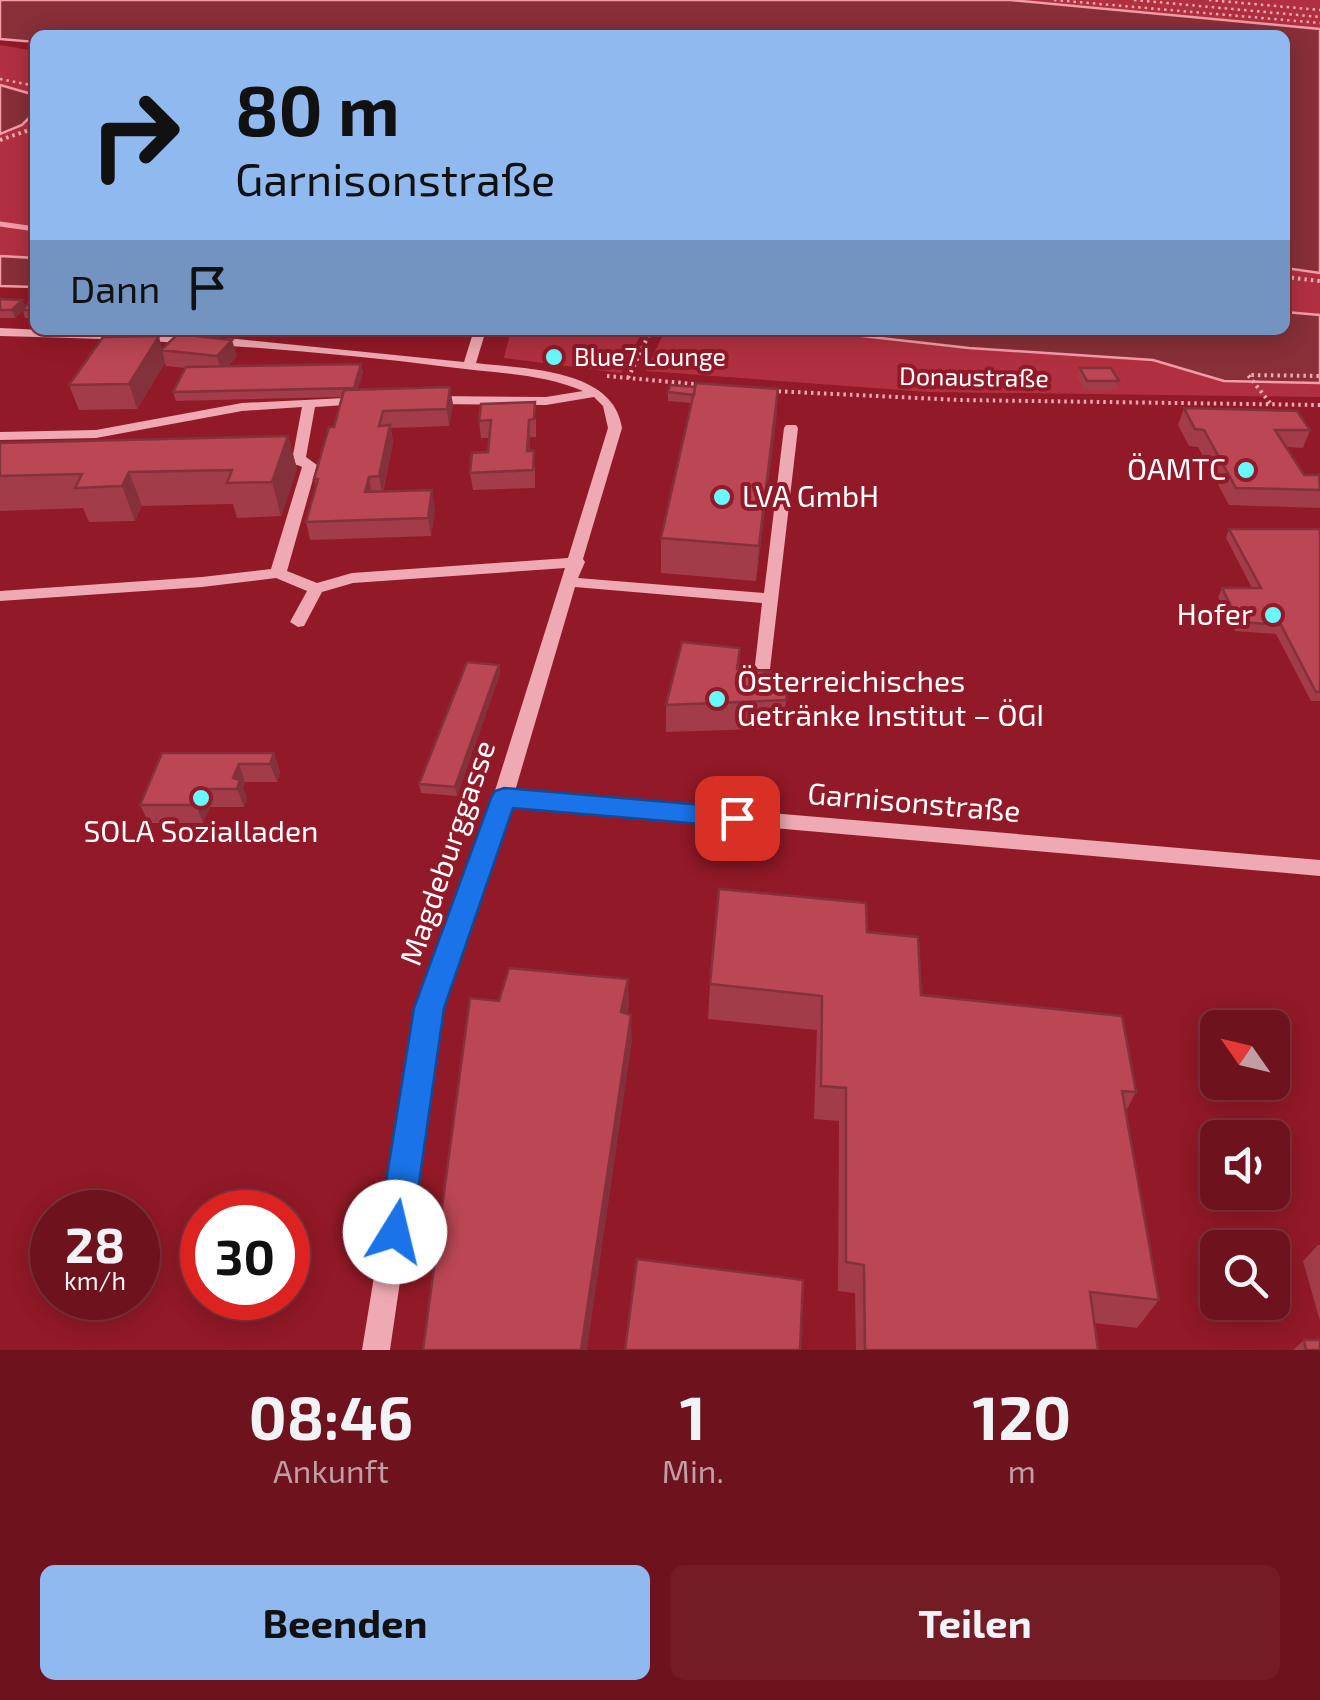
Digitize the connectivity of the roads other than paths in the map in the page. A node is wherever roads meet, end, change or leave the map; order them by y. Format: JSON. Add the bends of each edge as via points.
{"nodes":[{"id":1,"x":0,"y":332,"type":"edge"},
{"id":2,"x":30,"y":333,"type":"edge"},
{"id":3,"x":70,"y":335,"type":"edge"},
{"id":4,"x":478,"y":335,"type":"edge"},
{"id":5,"x":469,"y":366,"type":"junction"},
{"id":6,"x":596,"y":393,"type":"junction"},
{"id":7,"x":383,"y":400,"type":"edge"},
{"id":8,"x":420,"y":400,"type":"edge"},
{"id":9,"x":309,"y":403,"type":"junction"},
{"id":10,"x":791,"y":428,"type":"dead end"},
{"id":11,"x":0,"y":436,"type":"edge"},
{"id":12,"x":299,"y":459,"type":"junction"},
{"id":13,"x":259,"y":460,"type":"edge"},
{"id":14,"x":577,"y":562,"type":"junction"},
{"id":15,"x":278,"y":573,"type":"junction"},
{"id":16,"x":571,"y":582,"type":"junction"},
{"id":17,"x":316,"y":589,"type":"junction"},
{"id":18,"x":0,"y":596,"type":"edge"},
{"id":19,"x":771,"y":599,"type":"junction"},
{"id":20,"x":298,"y":622,"type":"dead end"},
{"id":21,"x":764,"y":665,"type":"dead end"},
{"id":22,"x":504,"y":798,"type":"junction"},
{"id":23,"x":1320,"y":868,"type":"edge"},
{"id":24,"x":376,"y":1350,"type":"edge"}],
"edges":[{"from":1,"to":2,"type":"street"},
{"from":3,"to":5,"type":"street"},
{"from":4,"to":5,"type":"street"},
{"from":5,"to":6,"type":"street","via":[[555,379]]},
{"from":6,"to":8,"type":"street","via":[[546,401]]},
{"from":6,"to":14,"type":"street","name":"Magdeburggasse","via":[[608,402],[615,428]]},
{"from":7,"to":9,"type":"street"},
{"from":9,"to":11,"type":"street","via":[[242,407],[96,434]]},
{"from":9,"to":12,"type":"street"},
{"from":10,"to":19,"type":"street"},
{"from":12,"to":13,"type":"street"},
{"from":12,"to":15,"type":"street","via":[[310,464]]},
{"from":14,"to":16,"type":"street","name":"Magdeburggasse"},
{"from":14,"to":17,"type":"street","via":[[352,578]]},
{"from":15,"to":17,"type":"street"},
{"from":15,"to":18,"type":"street"},
{"from":16,"to":19,"type":"street"},
{"from":16,"to":22,"type":"street","name":"Magdeburggasse"},
{"from":17,"to":20,"type":"street"},
{"from":19,"to":21,"type":"street"},
{"from":22,"to":23,"type":"street","name":"Garnisonstraße"},
{"from":22,"to":24,"type":"street","name":"Magdeburggasse","via":[[429,1008]]}]}
